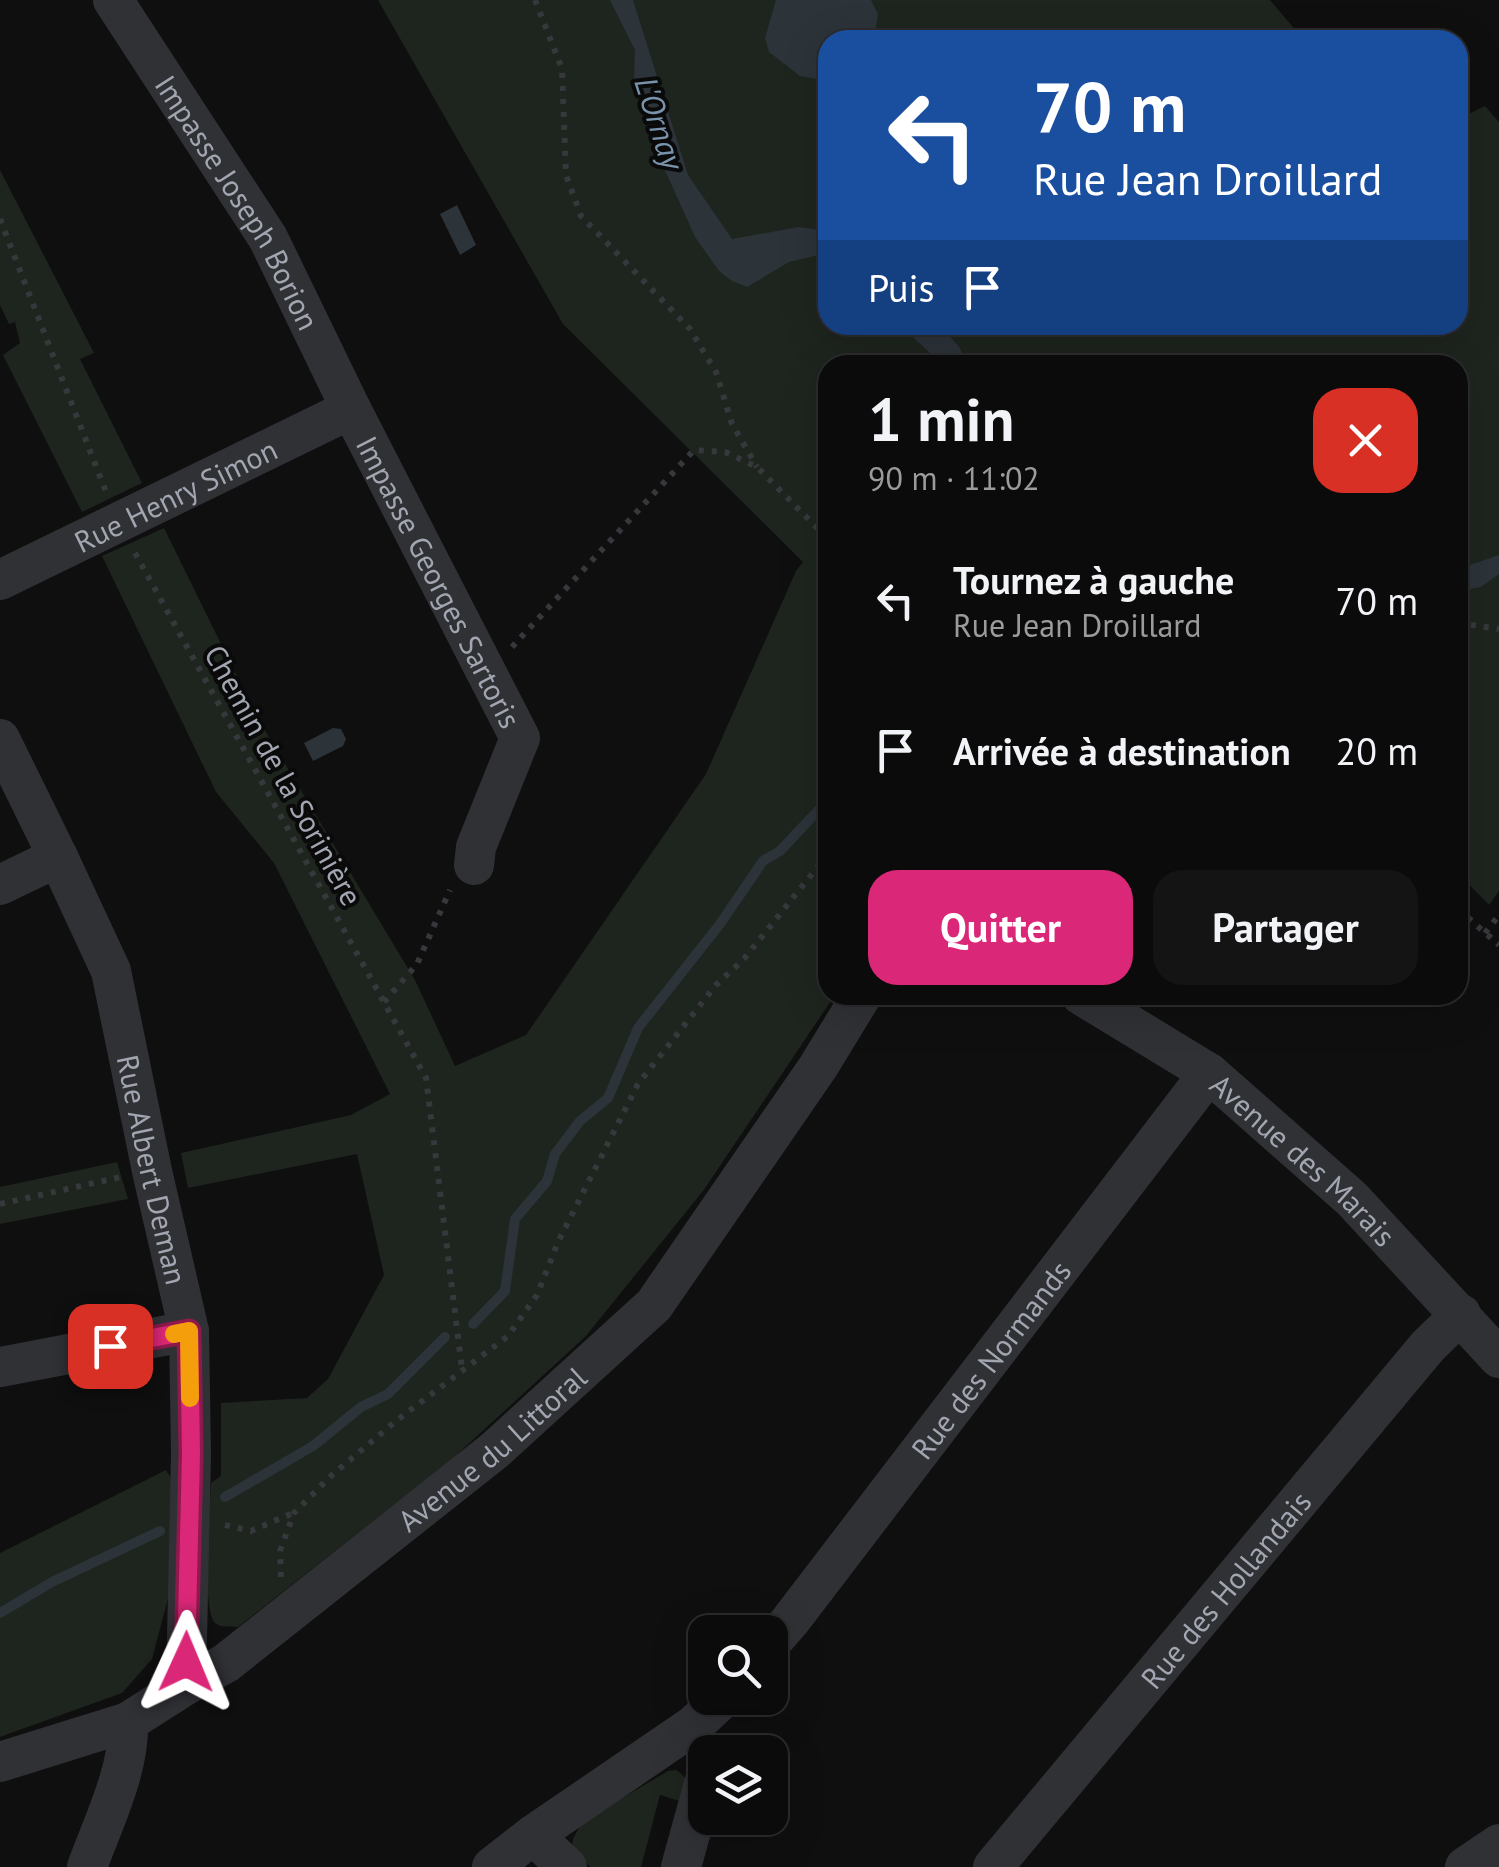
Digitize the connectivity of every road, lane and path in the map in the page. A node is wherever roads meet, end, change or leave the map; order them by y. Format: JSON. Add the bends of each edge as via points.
{"nodes":[{"id":1,"x":113,"y":0,"type":"edge"},
{"id":2,"x":535,"y":0,"type":"edge"},
{"id":3,"x":0,"y":219,"type":"edge"},
{"id":4,"x":351,"y":409,"type":"junction"},
{"id":5,"x":757,"y":467,"type":"junction"},
{"id":6,"x":118,"y":523,"type":"junction"},
{"id":7,"x":818,"y":529,"type":"edge"},
{"id":8,"x":0,"y":580,"type":"edge"},
{"id":9,"x":1468,"y":625,"type":"edge"},
{"id":10,"x":1499,"y":628,"type":"edge"},
{"id":11,"x":487,"y":674,"type":"junction"},
{"id":12,"x":0,"y":739,"type":"edge"},
{"id":13,"x":58,"y":856,"type":"junction"},
{"id":14,"x":474,"y":865,"type":"joint"},
{"id":15,"x":818,"y":866,"type":"edge"},
{"id":16,"x":0,"y":885,"type":"edge"},
{"id":17,"x":1499,"y":914,"type":"edge"},
{"id":18,"x":1468,"y":918,"type":"edge"},
{"id":19,"x":1485,"y":933,"type":"junction"},
{"id":20,"x":1499,"y":945,"type":"edge"},
{"id":21,"x":384,"y":1002,"type":"junction"},
{"id":22,"x":856,"y":1005,"type":"edge"},
{"id":23,"x":1097,"y":1005,"type":"edge"},
{"id":24,"x":1209,"y":1073,"type":"junction"},
{"id":25,"x":152,"y":1171,"type":"junction"},
{"id":26,"x":0,"y":1204,"type":"edge"},
{"id":27,"x":1461,"y":1314,"type":"junction"},
{"id":28,"x":189,"y":1331,"type":"junction"},
{"id":29,"x":1499,"y":1358,"type":"edge"},
{"id":30,"x":0,"y":1366,"type":"edge"},
{"id":31,"x":462,"y":1369,"type":"junction"},
{"id":32,"x":190,"y":1510,"type":"junction"},
{"id":33,"x":294,"y":1513,"type":"junction"},
{"id":34,"x":290,"y":1612,"type":"junction"},
{"id":35,"x":788,"y":1624,"type":"edge"},
{"id":36,"x":186,"y":1685,"type":"junction"},
{"id":37,"x":128,"y":1722,"type":"junction"},
{"id":38,"x":688,"y":1745,"type":"edge"},
{"id":39,"x":0,"y":1762,"type":"edge"},
{"id":40,"x":533,"y":1835,"type":"junction"},
{"id":41,"x":690,"y":1835,"type":"edge"},
{"id":42,"x":87,"y":1867,"type":"edge"},
{"id":43,"x":492,"y":1867,"type":"edge"},
{"id":44,"x":567,"y":1867,"type":"edge"},
{"id":45,"x":681,"y":1867,"type":"edge"},
{"id":46,"x":993,"y":1867,"type":"edge"}],
"edges":[{"from":1,"to":4,"type":"street","name":"Impasse Joseph Borion","via":[[268,238]]},
{"from":2,"to":5,"type":"path","via":[[562,69],[566,175],[581,216],[690,329]]},
{"from":3,"to":6,"type":"path","name":"Chemin de la Sorinière"},
{"from":4,"to":6,"type":"street","name":"Rue Henry Simon"},
{"from":4,"to":11,"type":"street","name":"Impasse Georges Sartoris"},
{"from":5,"to":7,"type":"path"},
{"from":5,"to":11,"type":"path","via":[[725,452],[694,450]]},
{"from":6,"to":8,"type":"street","name":"Rue Henry Simon"},
{"from":6,"to":21,"type":"path","name":"Chemin de la Sorinière"},
{"from":9,"to":10,"type":"path"},
{"from":11,"to":14,"type":"street","name":"Impasse Georges Sartoris","via":[[520,738]]},
{"from":12,"to":13,"type":"street","name":"Rue Albert Deman"},
{"from":13,"to":16,"type":"street"},
{"from":13,"to":25,"type":"street","name":"Rue Albert Deman","via":[[111,971]]},
{"from":14,"to":21,"type":"path","via":[[455,879],[417,964]]},
{"from":15,"to":31,"type":"path","via":[[638,1084],[537,1295],[508,1336]]},
{"from":17,"to":19,"type":"path"},
{"from":18,"to":19,"type":"path"},
{"from":19,"to":20,"type":"path"},
{"from":21,"to":31,"type":"path","name":"Chemin de la Sorinière","via":[[426,1078]]},
{"from":22,"to":34,"type":"street","name":"Avenue du Littoral","via":[[654,1305],[495,1450]]},
{"from":23,"to":24,"type":"street","name":"Avenue des Marais"},
{"from":24,"to":27,"type":"street","name":"Avenue des Marais","via":[[1352,1200]]},
{"from":24,"to":35,"type":"street","name":"Rue des Normands"},
{"from":25,"to":26,"type":"path"},
{"from":25,"to":28,"type":"street","name":"Rue Albert Deman"},
{"from":27,"to":29,"type":"street","name":"Avenue des Marais"},
{"from":27,"to":46,"type":"street","name":"Rue des Hollandais"},
{"from":28,"to":30,"type":"street"},
{"from":28,"to":32,"type":"street","name":"Rue Albert Deman"},
{"from":31,"to":33,"type":"path"},
{"from":32,"to":33,"type":"path","via":[[251,1530]]},
{"from":32,"to":36,"type":"street","name":"Rue Albert Deman"},
{"from":33,"to":34,"type":"path","via":[[280,1551]]},
{"from":34,"to":36,"type":"street","name":"Avenue du Littoral"},
{"from":36,"to":37,"type":"street","name":"Avenue du Littoral"},
{"from":37,"to":39,"type":"street","name":"Avenue du Littoral"},
{"from":37,"to":42,"type":"street","via":[[129,1743]]},
{"from":38,"to":40,"type":"street"},
{"from":40,"to":43,"type":"street"},
{"from":40,"to":44,"type":"street"},
{"from":41,"to":45,"type":"street"}]}
